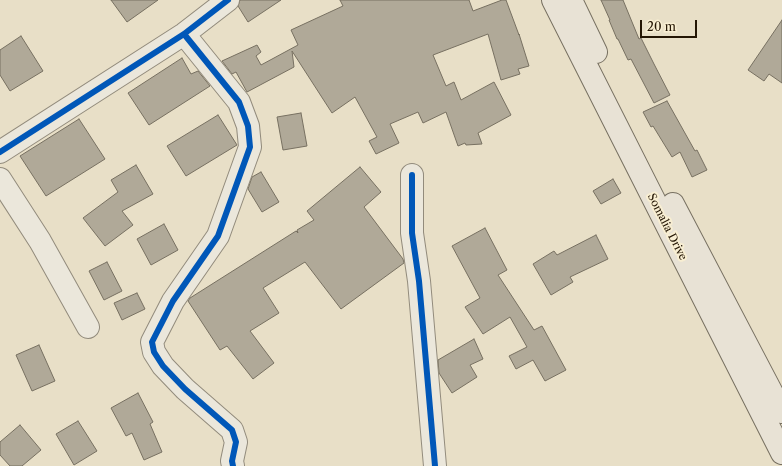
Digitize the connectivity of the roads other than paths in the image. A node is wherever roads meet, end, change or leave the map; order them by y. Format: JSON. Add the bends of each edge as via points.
{"nodes":[{"id":1,"x":228,"y":0,"type":"edge"},
{"id":2,"x":554,"y":0,"type":"edge"},
{"id":3,"x":571,"y":0,"type":"edge"},
{"id":4,"x":184,"y":34,"type":"junction"},
{"id":5,"x":2,"y":146,"type":"edge"},
{"id":6,"x":412,"y":175,"type":"dead end"},
{"id":7,"x":0,"y":179,"type":"edge"},
{"id":8,"x":88,"y":327,"type":"dead end"},
{"id":9,"x":782,"y":412,"type":"edge"},
{"id":10,"x":782,"y":453,"type":"edge"},
{"id":11,"x":233,"y":466,"type":"edge"},
{"id":12,"x":435,"y":466,"type":"edge"}],
"edges":[{"from":1,"to":4,"type":"street"},
{"from":2,"to":10,"type":"main road","name":"Somalia Drive"},
{"from":3,"to":9,"type":"main road","name":"Somalia Drive","via":[[638,138]]},
{"from":4,"to":5,"type":"street"},
{"from":4,"to":11,"type":"street","via":[[239,102],[248,126],[250,147],[218,236],[173,301],[152,342],[154,352],[163,366],[232,430],[236,442]]},
{"from":6,"to":12,"type":"street","via":[[412,233],[419,281]]},
{"from":7,"to":8,"type":"street","via":[[40,241]]}]}
